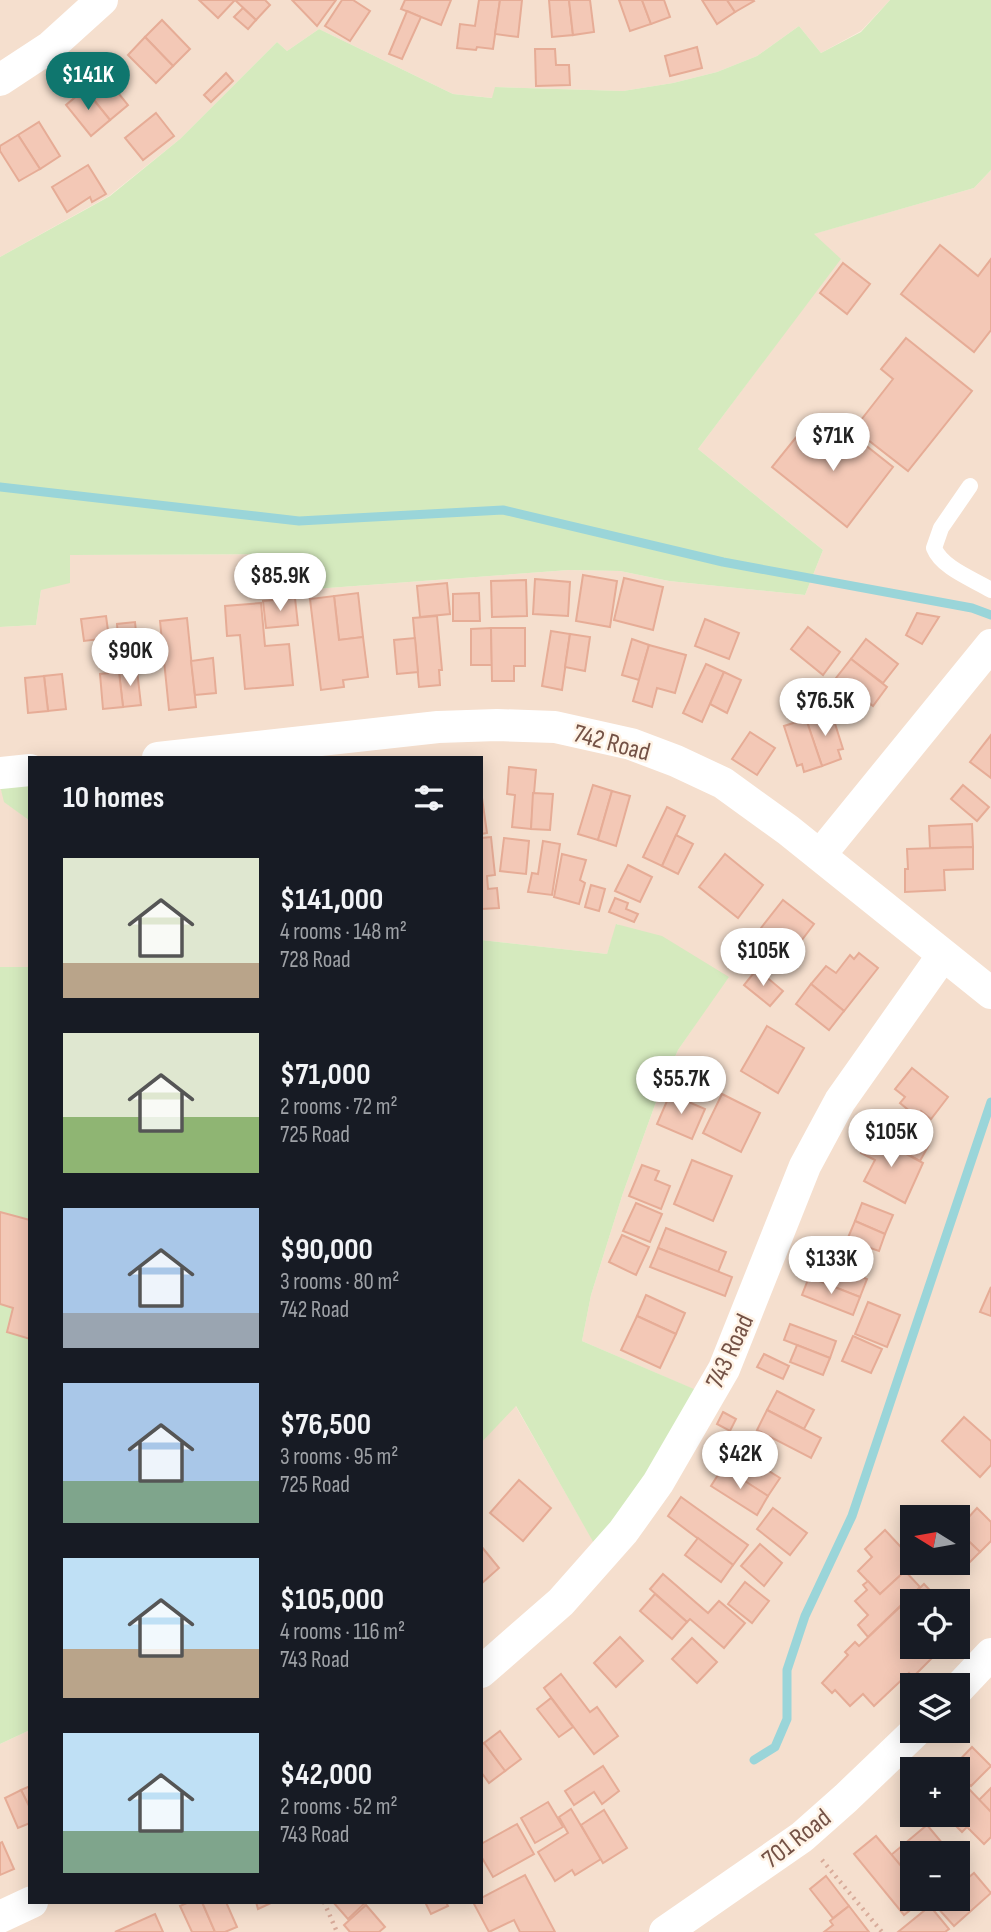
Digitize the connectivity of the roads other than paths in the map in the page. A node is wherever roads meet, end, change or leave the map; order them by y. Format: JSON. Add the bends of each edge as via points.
{"nodes":[{"id":1,"x":102,"y":0,"type":"edge"},
{"id":2,"x":0,"y":80,"type":"edge"},
{"id":3,"x":970,"y":486,"type":"dead end"},
{"id":4,"x":991,"y":590,"type":"edge"},
{"id":5,"x":991,"y":645,"type":"edge"},
{"id":6,"x":176,"y":756,"type":"edge"},
{"id":7,"x":820,"y":856,"type":"junction"},
{"id":8,"x":943,"y":955,"type":"junction"},
{"id":9,"x":991,"y":993,"type":"edge"},
{"id":10,"x":991,"y":1654,"type":"edge"},
{"id":11,"x":483,"y":1670,"type":"edge"},
{"id":12,"x":970,"y":1676,"type":"edge"},
{"id":13,"x":903,"y":1743,"type":"edge"},
{"id":14,"x":28,"y":1904,"type":"edge"},
{"id":15,"x":0,"y":1917,"type":"edge"},
{"id":16,"x":665,"y":1932,"type":"edge"}],
"edges":[{"from":1,"to":2,"type":"street","via":[[50,47]]},
{"from":3,"to":4,"type":"lane","via":[[941,528],[934,548],[946,564]]},
{"from":5,"to":7,"type":"street"},
{"from":6,"to":7,"type":"street","name":"742 Road","via":[[438,727],[555,727],[631,744],[723,783]]},
{"from":7,"to":8,"type":"street","name":"742 Road"},
{"from":8,"to":9,"type":"street","name":"742 Road"},
{"from":8,"to":11,"type":"street","name":"743 Road","via":[[840,1101],[805,1166],[724,1369],[658,1483],[623,1532],[561,1601]]},
{"from":10,"to":12,"type":"street"},
{"from":13,"to":16,"type":"street","name":"701 Road","via":[[802,1837]]},
{"from":14,"to":15,"type":"street"}]}
